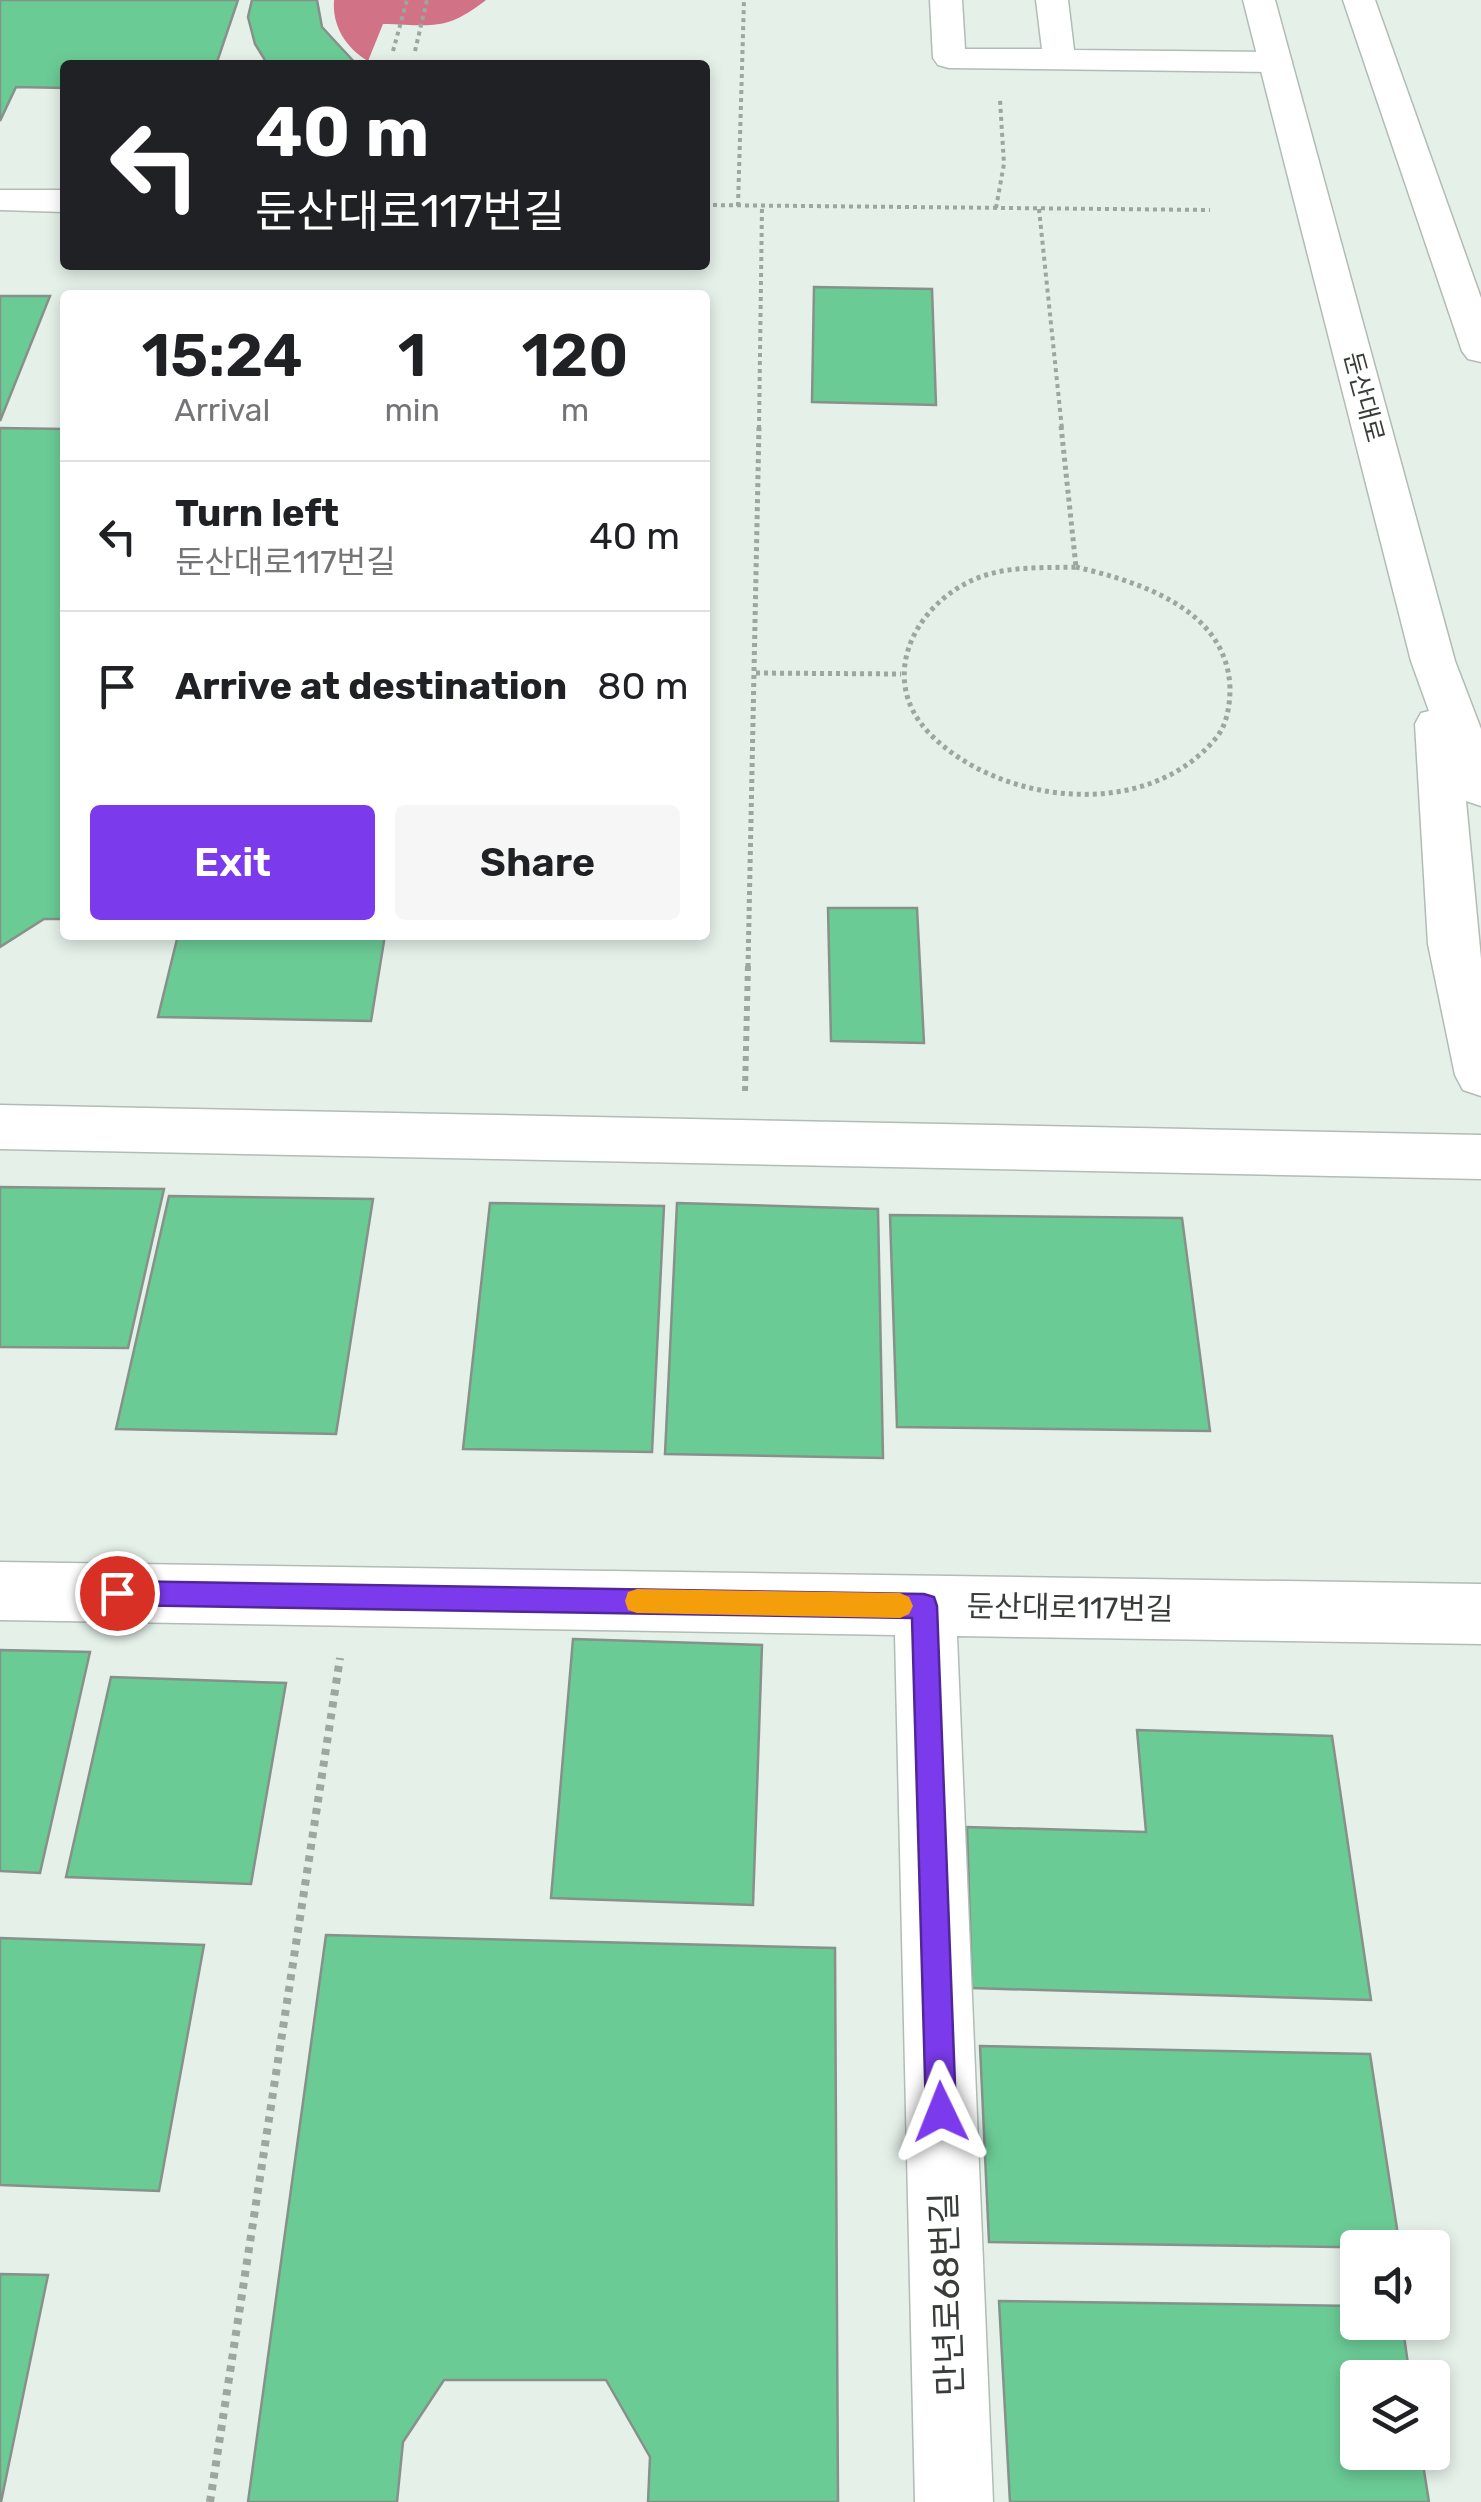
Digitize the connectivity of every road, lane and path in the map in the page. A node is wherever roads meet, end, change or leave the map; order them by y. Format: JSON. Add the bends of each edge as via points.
{"nodes":[{"id":1,"x":407,"y":0,"type":"edge"},
{"id":2,"x":427,"y":0,"type":"edge"},
{"id":3,"x":744,"y":0,"type":"edge"},
{"id":4,"x":946,"y":0,"type":"edge"},
{"id":5,"x":1052,"y":0,"type":"edge"},
{"id":6,"x":1259,"y":0,"type":"edge"},
{"id":7,"x":1359,"y":0,"type":"edge"},
{"id":8,"x":393,"y":50,"type":"dead end"},
{"id":9,"x":415,"y":50,"type":"dead end"},
{"id":10,"x":1059,"y":58,"type":"junction"},
{"id":11,"x":1276,"y":62,"type":"junction"},
{"id":12,"x":999,"y":92,"type":"dead end"},
{"id":13,"x":0,"y":200,"type":"edge"},
{"id":14,"x":60,"y":201,"type":"edge"},
{"id":15,"x":710,"y":206,"type":"edge"},
{"id":16,"x":738,"y":206,"type":"junction"},
{"id":17,"x":762,"y":206,"type":"junction"},
{"id":18,"x":996,"y":208,"type":"junction"},
{"id":19,"x":1038,"y":209,"type":"junction"},
{"id":20,"x":1210,"y":210,"type":"dead end"},
{"id":21,"x":1481,"y":350,"type":"edge"},
{"id":22,"x":1076,"y":567,"type":"junction"},
{"id":23,"x":1433,"y":661,"type":"junction"},
{"id":24,"x":756,"y":673,"type":"junction"},
{"id":25,"x":901,"y":674,"type":"junction"},
{"id":26,"x":1481,"y":790,"type":"edge"},
{"id":27,"x":1481,"y":1075,"type":"edge"},
{"id":28,"x":744,"y":1099,"type":"dead end"},
{"id":29,"x":0,"y":1126,"type":"edge"},
{"id":30,"x":1481,"y":1158,"type":"edge"},
{"id":31,"x":0,"y":1591,"type":"edge"},
{"id":32,"x":350,"y":1596,"type":"junction"},
{"id":33,"x":924,"y":1606,"type":"junction"},
{"id":34,"x":1481,"y":1614,"type":"edge"},
{"id":35,"x":210,"y":2502,"type":"edge"},
{"id":36,"x":954,"y":2502,"type":"edge"}],
"edges":[{"from":1,"to":8,"type":"path"},
{"from":2,"to":9,"type":"path"},
{"from":3,"to":16,"type":"path"},
{"from":4,"to":10,"type":"main road","via":[[949,58]]},
{"from":5,"to":10,"type":"main road"},
{"from":6,"to":11,"type":"main road","name":"둔산대로"},
{"from":7,"to":21,"type":"main road"},
{"from":10,"to":11,"type":"main road"},
{"from":11,"to":23,"type":"main road","name":"둔산대로"},
{"from":12,"to":18,"type":"path","via":[[1004,164]]},
{"from":13,"to":14,"type":"main road"},
{"from":15,"to":16,"type":"path"},
{"from":16,"to":17,"type":"path"},
{"from":17,"to":18,"type":"path"},
{"from":17,"to":24,"type":"path"},
{"from":18,"to":19,"type":"path"},
{"from":19,"to":20,"type":"path"},
{"from":19,"to":22,"type":"path"},
{"from":22,"to":25,"type":"path","via":[[1022,568],[972,580],[933,604],[908,636]]},
{"from":22,"to":25,"type":"path","via":[[1128,579],[1175,602],[1210,633],[1228,668],[1231,703],[1217,737],[1187,765],[1144,785],[1092,793],[1037,790],[986,774],[944,748],[913,712]]},
{"from":23,"to":26,"type":"main road","name":"둔산대로"},
{"from":23,"to":27,"type":"main road","via":[[1453,944]]},
{"from":24,"to":25,"type":"path"},
{"from":24,"to":28,"type":"path"},
{"from":29,"to":30,"type":"main road"},
{"from":31,"to":32,"type":"main road","name":"둔산대로117번길"},
{"from":32,"to":33,"type":"main road","name":"둔산대로117번길"},
{"from":32,"to":35,"type":"path"},
{"from":33,"to":34,"type":"main road","name":"둔산대로117번길"},
{"from":33,"to":36,"type":"main road","name":"만년로68번길"}]}
